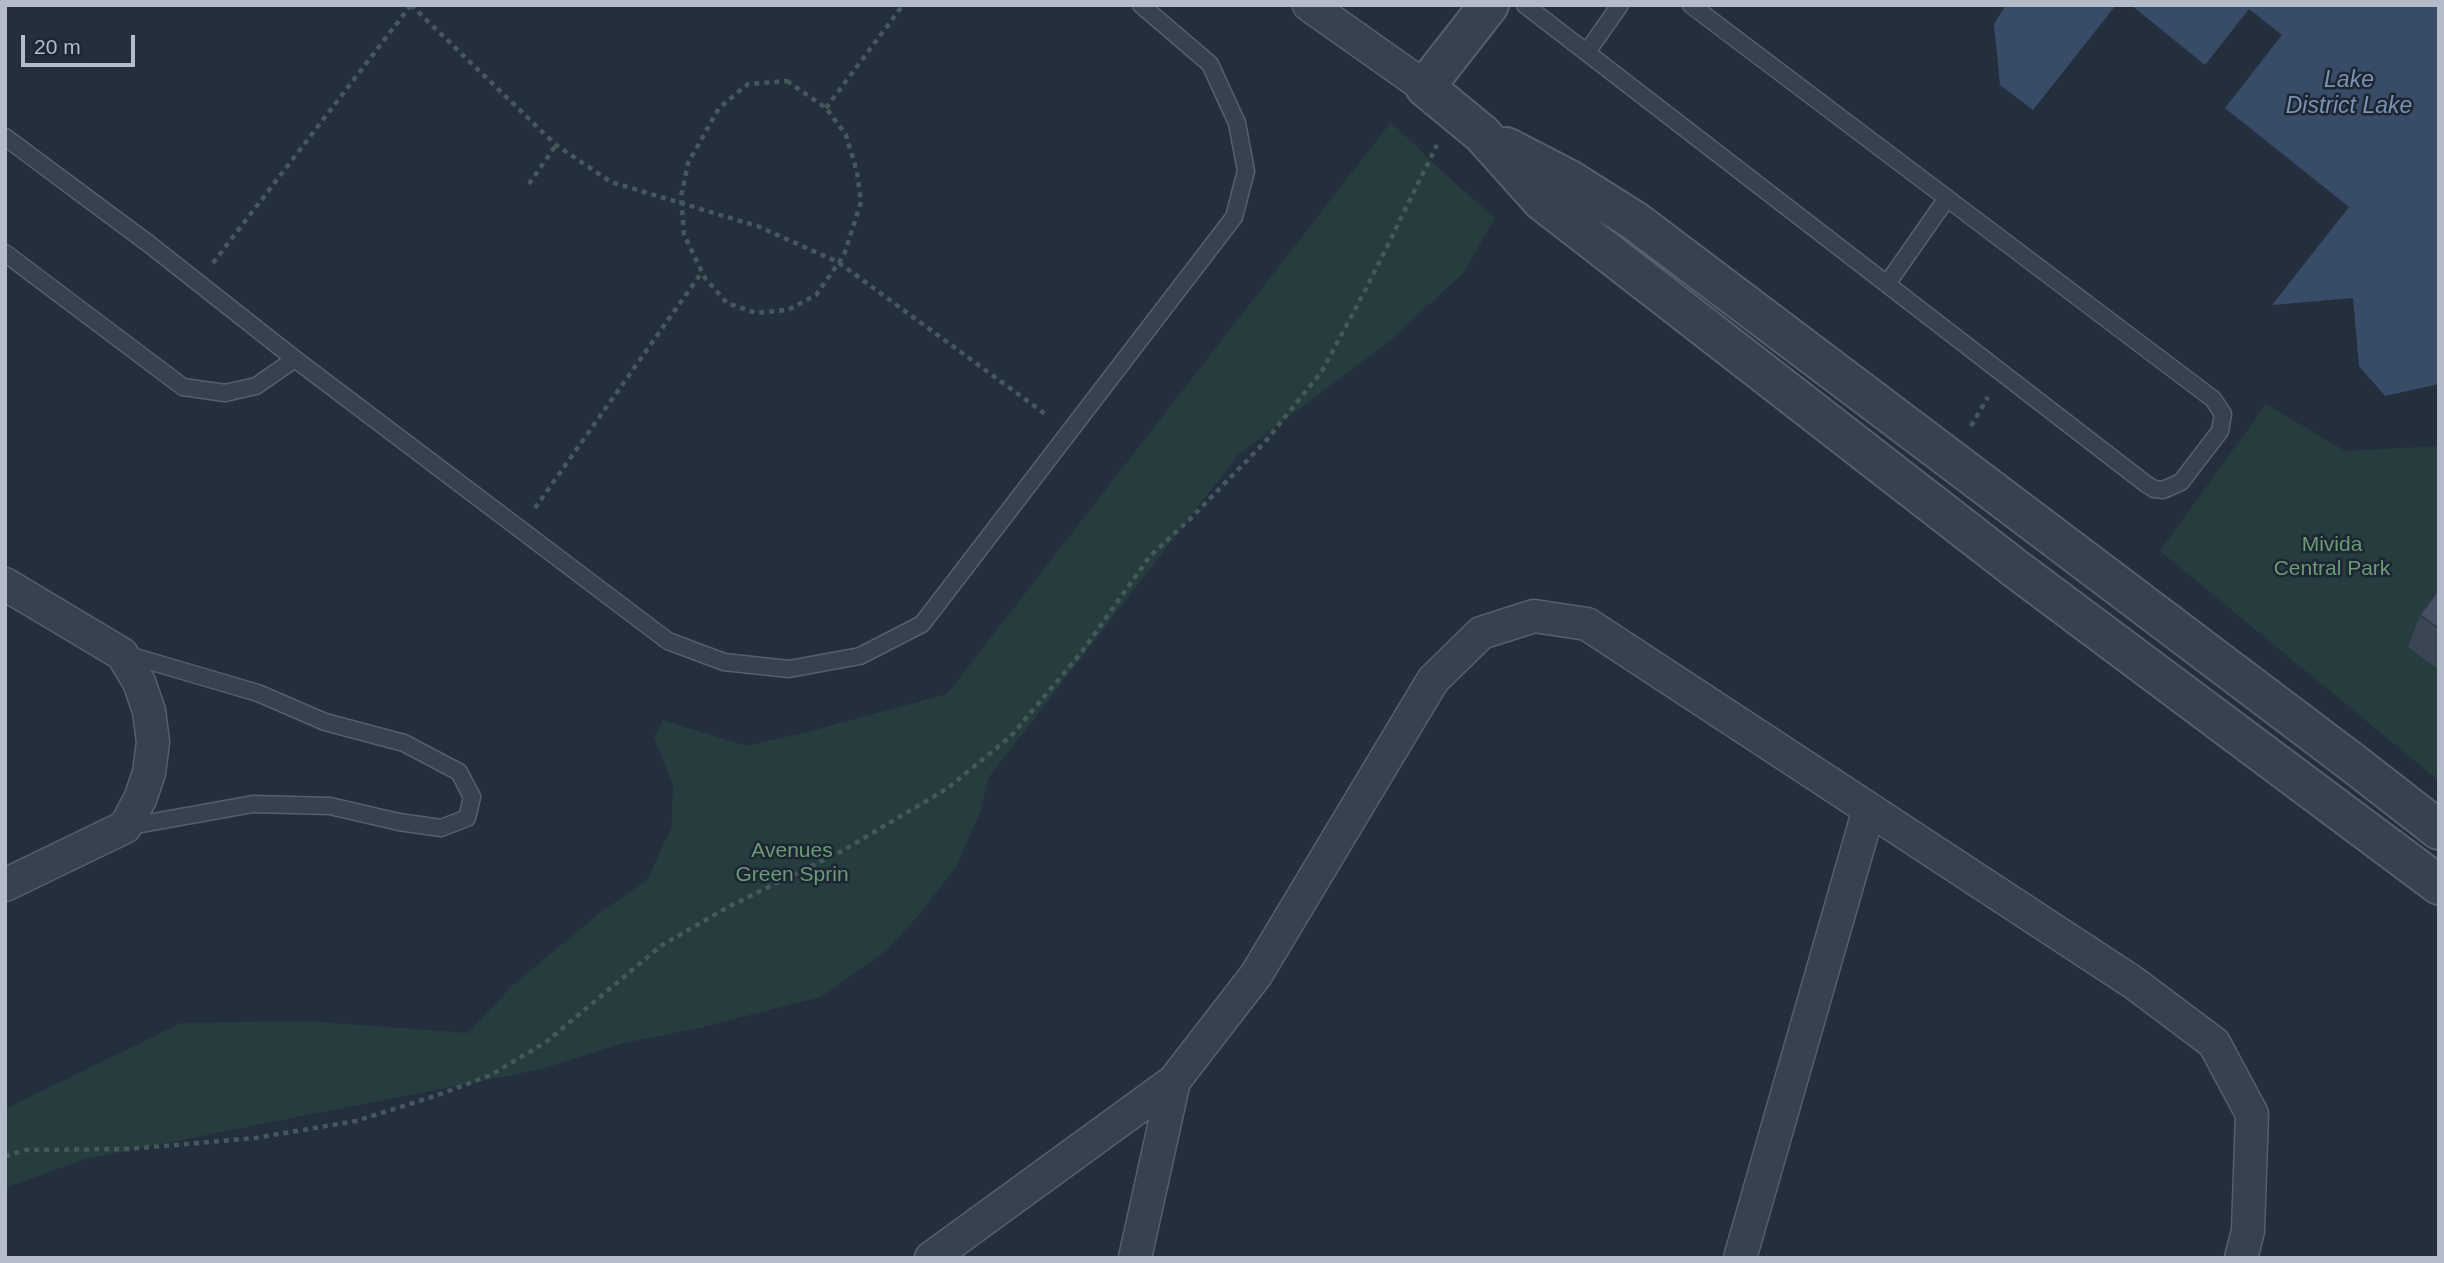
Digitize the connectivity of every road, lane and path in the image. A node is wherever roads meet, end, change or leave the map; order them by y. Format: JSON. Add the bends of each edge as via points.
{"nodes":[{"id":1,"x":411,"y":5,"type":"edge"},
{"id":2,"x":903,"y":5,"type":"edge"},
{"id":3,"x":1140,"y":5,"type":"edge"},
{"id":4,"x":1309,"y":5,"type":"edge"},
{"id":5,"x":1489,"y":5,"type":"edge"},
{"id":6,"x":1525,"y":5,"type":"edge"},
{"id":7,"x":1620,"y":5,"type":"edge"},
{"id":8,"x":1691,"y":5,"type":"edge"},
{"id":9,"x":1587,"y":52,"type":"junction"},
{"id":10,"x":1439,"y":99,"type":"junction"},
{"id":11,"x":826,"y":108,"type":"junction"},
{"id":12,"x":1482,"y":134,"type":"junction"},
{"id":13,"x":5,"y":137,"type":"edge"},
{"id":14,"x":556,"y":145,"type":"junction"},
{"id":15,"x":529,"y":184,"type":"dead end"},
{"id":16,"x":1947,"y":198,"type":"junction"},
{"id":17,"x":681,"y":202,"type":"junction"},
{"id":18,"x":5,"y":253,"type":"edge"},
{"id":19,"x":838,"y":262,"type":"junction"},
{"id":20,"x":702,"y":272,"type":"junction"},
{"id":21,"x":197,"y":282,"type":"junction"},
{"id":22,"x":1887,"y":284,"type":"junction"},
{"id":23,"x":1751,"y":310,"type":"junction"},
{"id":24,"x":1729,"y":346,"type":"junction"},
{"id":25,"x":295,"y":359,"type":"junction"},
{"id":26,"x":2003,"y":374,"type":"junction"},
{"id":27,"x":1069,"y":431,"type":"junction"},
{"id":28,"x":1950,"y":459,"type":"junction"},
{"id":29,"x":520,"y":529,"type":"junction"},
{"id":30,"x":5,"y":584,"type":"edge"},
{"id":31,"x":122,"y":654,"type":"junction"},
{"id":32,"x":1869,"y":810,"type":"junction"},
{"id":33,"x":125,"y":827,"type":"junction"},
{"id":34,"x":2439,"y":830,"type":"edge"},
{"id":35,"x":5,"y":885,"type":"edge"},
{"id":36,"x":2439,"y":885,"type":"edge"},
{"id":37,"x":1174,"y":1081,"type":"junction"},
{"id":38,"x":5,"y":1156,"type":"edge"},
{"id":39,"x":931,"y":1258,"type":"edge"},
{"id":40,"x":1135,"y":1258,"type":"edge"},
{"id":41,"x":1740,"y":1258,"type":"edge"},
{"id":42,"x":2241,"y":1258,"type":"edge"}],
"edges":[{"from":1,"to":14,"type":"path"},
{"from":1,"to":21,"type":"path"},
{"from":2,"to":11,"type":"path"},
{"from":3,"to":27,"type":"lane","via":[[1210,64],[1237,122],[1245,171],[1234,217]]},
{"from":4,"to":10,"type":"street"},
{"from":5,"to":10,"type":"street"},
{"from":6,"to":9,"type":"lane"},
{"from":7,"to":9,"type":"lane"},
{"from":8,"to":16,"type":"lane"},
{"from":9,"to":22,"type":"lane"},
{"from":10,"to":12,"type":"street"},
{"from":10,"to":38,"type":"path","via":[[1373,276],[1322,371],[1265,442],[1150,556],[1081,653],[1011,736],[948,788],[662,945],[546,1042],[480,1079],[356,1121],[293,1132],[129,1149],[26,1150]]},
{"from":11,"to":17,"type":"path","via":[[787,81],[748,84],[719,108],[703,132],[688,163]]},
{"from":11,"to":19,"type":"path","via":[[846,135],[862,202]]},
{"from":12,"to":23,"type":"street","via":[[1570,180],[1635,221]]},
{"from":12,"to":24,"type":"street","via":[[1542,201]]},
{"from":13,"to":21,"type":"lane"},
{"from":14,"to":15,"type":"path"},
{"from":14,"to":17,"type":"path","via":[[611,182]]},
{"from":16,"to":22,"type":"lane"},
{"from":16,"to":26,"type":"lane","via":[[2213,400],[2220,406],[2223,423],[2181,482],[2154,489]]},
{"from":17,"to":19,"type":"path","via":[[757,226]]},
{"from":17,"to":20,"type":"path","via":[[684,235]]},
{"from":18,"to":25,"type":"lane","via":[[183,387],[225,393],[256,386]]},
{"from":19,"to":20,"type":"path","via":[[816,295],[788,310],[756,313],[727,303]]},
{"from":19,"to":27,"type":"path"},
{"from":20,"to":29,"type":"path"},
{"from":21,"to":25,"type":"lane"},
{"from":22,"to":26,"type":"lane"},
{"from":23,"to":24,"type":"street"},
{"from":23,"to":28,"type":"street"},
{"from":24,"to":36,"type":"street","via":[[2015,569]]},
{"from":25,"to":29,"type":"lane"},
{"from":26,"to":28,"type":"path"},
{"from":27,"to":29,"type":"lane","via":[[922,624],[860,656],[789,669],[724,662],[668,641]]},
{"from":28,"to":34,"type":"street"},
{"from":30,"to":31,"type":"street"},
{"from":31,"to":33,"type":"street","via":[[143,692],[153,742],[149,773]]},
{"from":31,"to":33,"type":"lane","via":[[258,693],[325,722],[404,743],[459,772],[472,797],[467,818],[441,828],[330,806],[253,804]]},
{"from":32,"to":37,"type":"street","via":[[1587,624],[1534,616],[1482,633],[1433,680],[1255,975]]},
{"from":32,"to":41,"type":"street"},
{"from":32,"to":42,"type":"street","via":[[2134,983],[2214,1042],[2252,1114],[2248,1231]]},
{"from":33,"to":35,"type":"street"},
{"from":37,"to":39,"type":"street"},
{"from":37,"to":40,"type":"street"}]}
